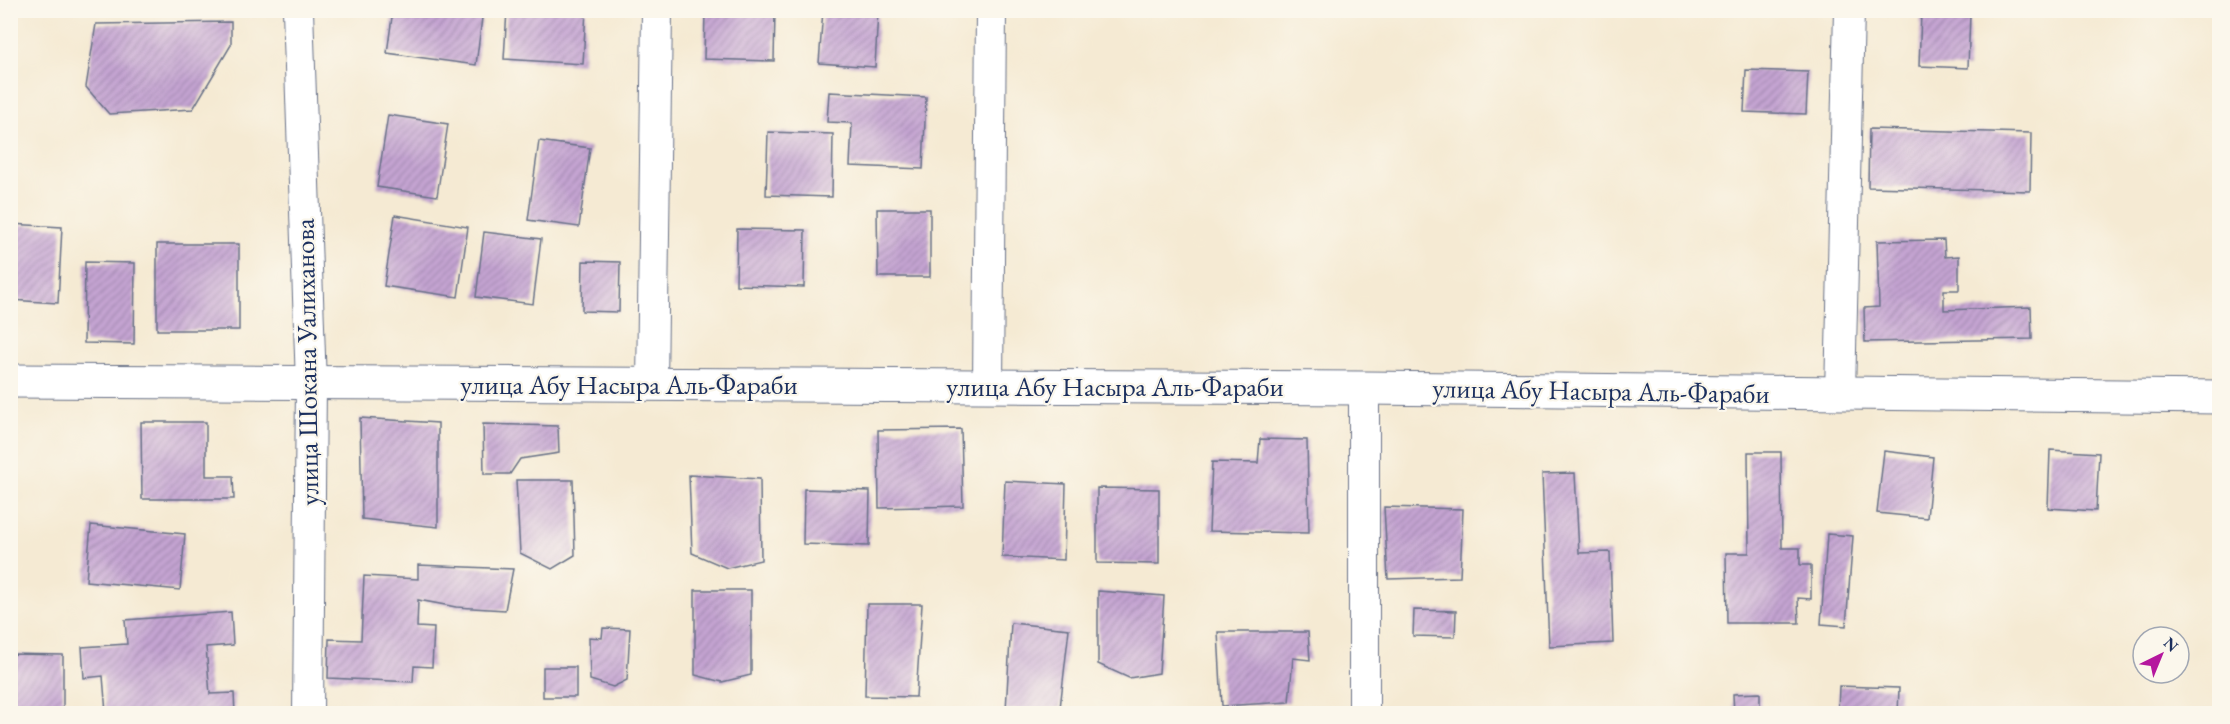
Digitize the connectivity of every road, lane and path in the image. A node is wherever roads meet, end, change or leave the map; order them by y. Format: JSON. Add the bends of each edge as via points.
{"nodes":[{"id":1,"x":297,"y":10,"type":"edge"},
{"id":2,"x":657,"y":10,"type":"edge"},
{"id":3,"x":992,"y":10,"type":"edge"},
{"id":4,"x":1849,"y":10,"type":"edge"},
{"id":5,"x":10,"y":381,"type":"edge"},
{"id":6,"x":311,"y":384,"type":"junction"},
{"id":7,"x":652,"y":385,"type":"junction"},
{"id":8,"x":988,"y":387,"type":"junction"},
{"id":9,"x":1364,"y":388,"type":"junction"},
{"id":10,"x":1840,"y":393,"type":"junction"},
{"id":11,"x":2220,"y":398,"type":"edge"},
{"id":12,"x":308,"y":714,"type":"edge"},
{"id":13,"x":1364,"y":714,"type":"edge"}],
"edges":[{"from":1,"to":6,"type":"street","name":"улица Шокана Уалиханова"},
{"from":2,"to":7,"type":"street"},
{"from":3,"to":8,"type":"street"},
{"from":4,"to":10,"type":"street"},
{"from":5,"to":6,"type":"street","name":"улица Абу Насыра Аль-Фараби"},
{"from":6,"to":7,"type":"street","name":"улица Абу Насыра Аль-Фараби"},
{"from":6,"to":12,"type":"street","name":"улица Шокана Уалиханова"},
{"from":7,"to":8,"type":"street","name":"улица Абу Насыра Аль-Фараби"},
{"from":8,"to":9,"type":"street","name":"улица Абу Насыра Аль-Фараби"},
{"from":9,"to":10,"type":"street","name":"улица Абу Насыра Аль-Фараби"},
{"from":9,"to":13,"type":"street"},
{"from":10,"to":11,"type":"street","name":"улица Абу Насыра Аль-Фараби"}]}
